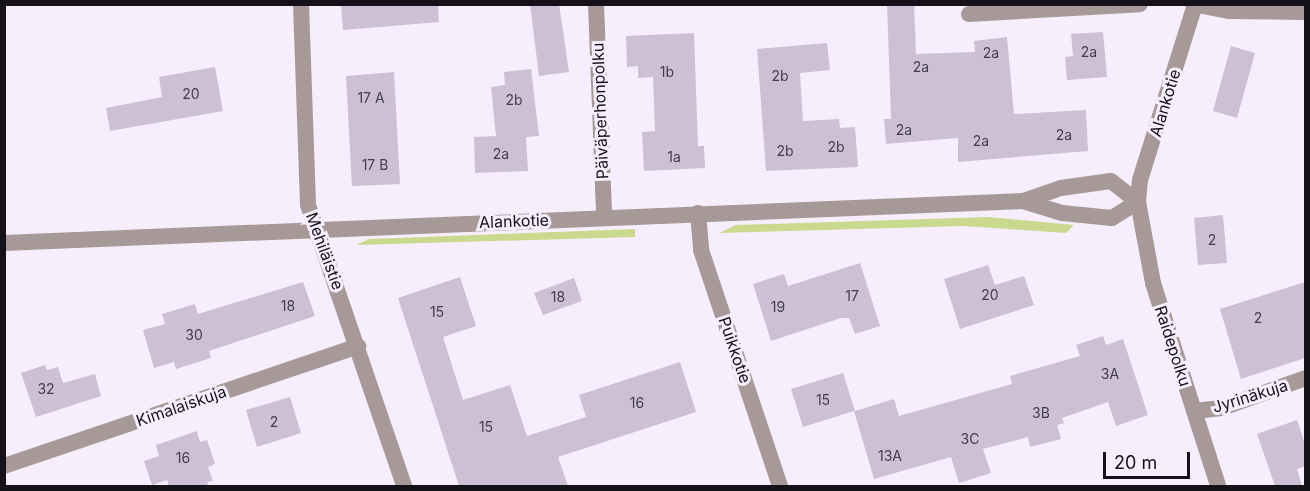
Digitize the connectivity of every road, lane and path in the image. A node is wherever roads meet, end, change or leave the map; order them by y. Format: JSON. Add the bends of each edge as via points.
{"nodes":[{"id":1,"x":301,"y":4,"type":"edge"},
{"id":2,"x":596,"y":4,"type":"edge"},
{"id":3,"x":1140,"y":4,"type":"edge"},
{"id":4,"x":1195,"y":5,"type":"edge"},
{"id":5,"x":1305,"y":12,"type":"edge"},
{"id":6,"x":969,"y":14,"type":"dead end"},
{"id":7,"x":1023,"y":201,"type":"junction"},
{"id":8,"x":1138,"y":202,"type":"junction"},
{"id":9,"x":698,"y":213,"type":"junction"},
{"id":10,"x":604,"y":217,"type":"junction"},
{"id":11,"x":316,"y":229,"type":"junction"},
{"id":12,"x":4,"y":243,"type":"edge"},
{"id":13,"x":358,"y":346,"type":"junction"},
{"id":14,"x":1305,"y":378,"type":"edge"},
{"id":15,"x":1194,"y":411,"type":"junction"},
{"id":16,"x":4,"y":466,"type":"edge"},
{"id":17,"x":404,"y":486,"type":"edge"},
{"id":18,"x":780,"y":486,"type":"edge"},
{"id":19,"x":1218,"y":486,"type":"edge"}],
"edges":[{"from":1,"to":11,"type":"street","name":"Mehiläistie","via":[[308,205]]},
{"from":2,"to":10,"type":"street","name":"Päiväperhonpolku"},
{"from":3,"to":6,"type":"street"},
{"from":4,"to":5,"type":"street","via":[[1229,11]]},
{"from":4,"to":8,"type":"street","name":"Alankotie","via":[[1140,180]]},
{"from":7,"to":8,"type":"street","name":"Alankotie","via":[[1062,213],[1112,218]]},
{"from":7,"to":8,"type":"street","name":"Alankotie","via":[[1061,188],[1111,181]]},
{"from":7,"to":9,"type":"street","name":"Alankotie"},
{"from":8,"to":15,"type":"street","name":"Raidepolku","via":[[1153,283]]},
{"from":9,"to":10,"type":"street","name":"Alankotie"},
{"from":9,"to":18,"type":"street","name":"Puikkotie","via":[[701,250]]},
{"from":10,"to":11,"type":"street","name":"Alankotie"},
{"from":11,"to":12,"type":"street","name":"Alankotie"},
{"from":11,"to":13,"type":"street","name":"Mehiläistie"},
{"from":13,"to":16,"type":"street","name":"Kimalaiskuja"},
{"from":13,"to":17,"type":"street","name":"Mehiläistie"},
{"from":14,"to":15,"type":"street","name":"Jyrinäkuja","via":[[1222,408]]},
{"from":15,"to":19,"type":"street","name":"Raidepolku"}]}
